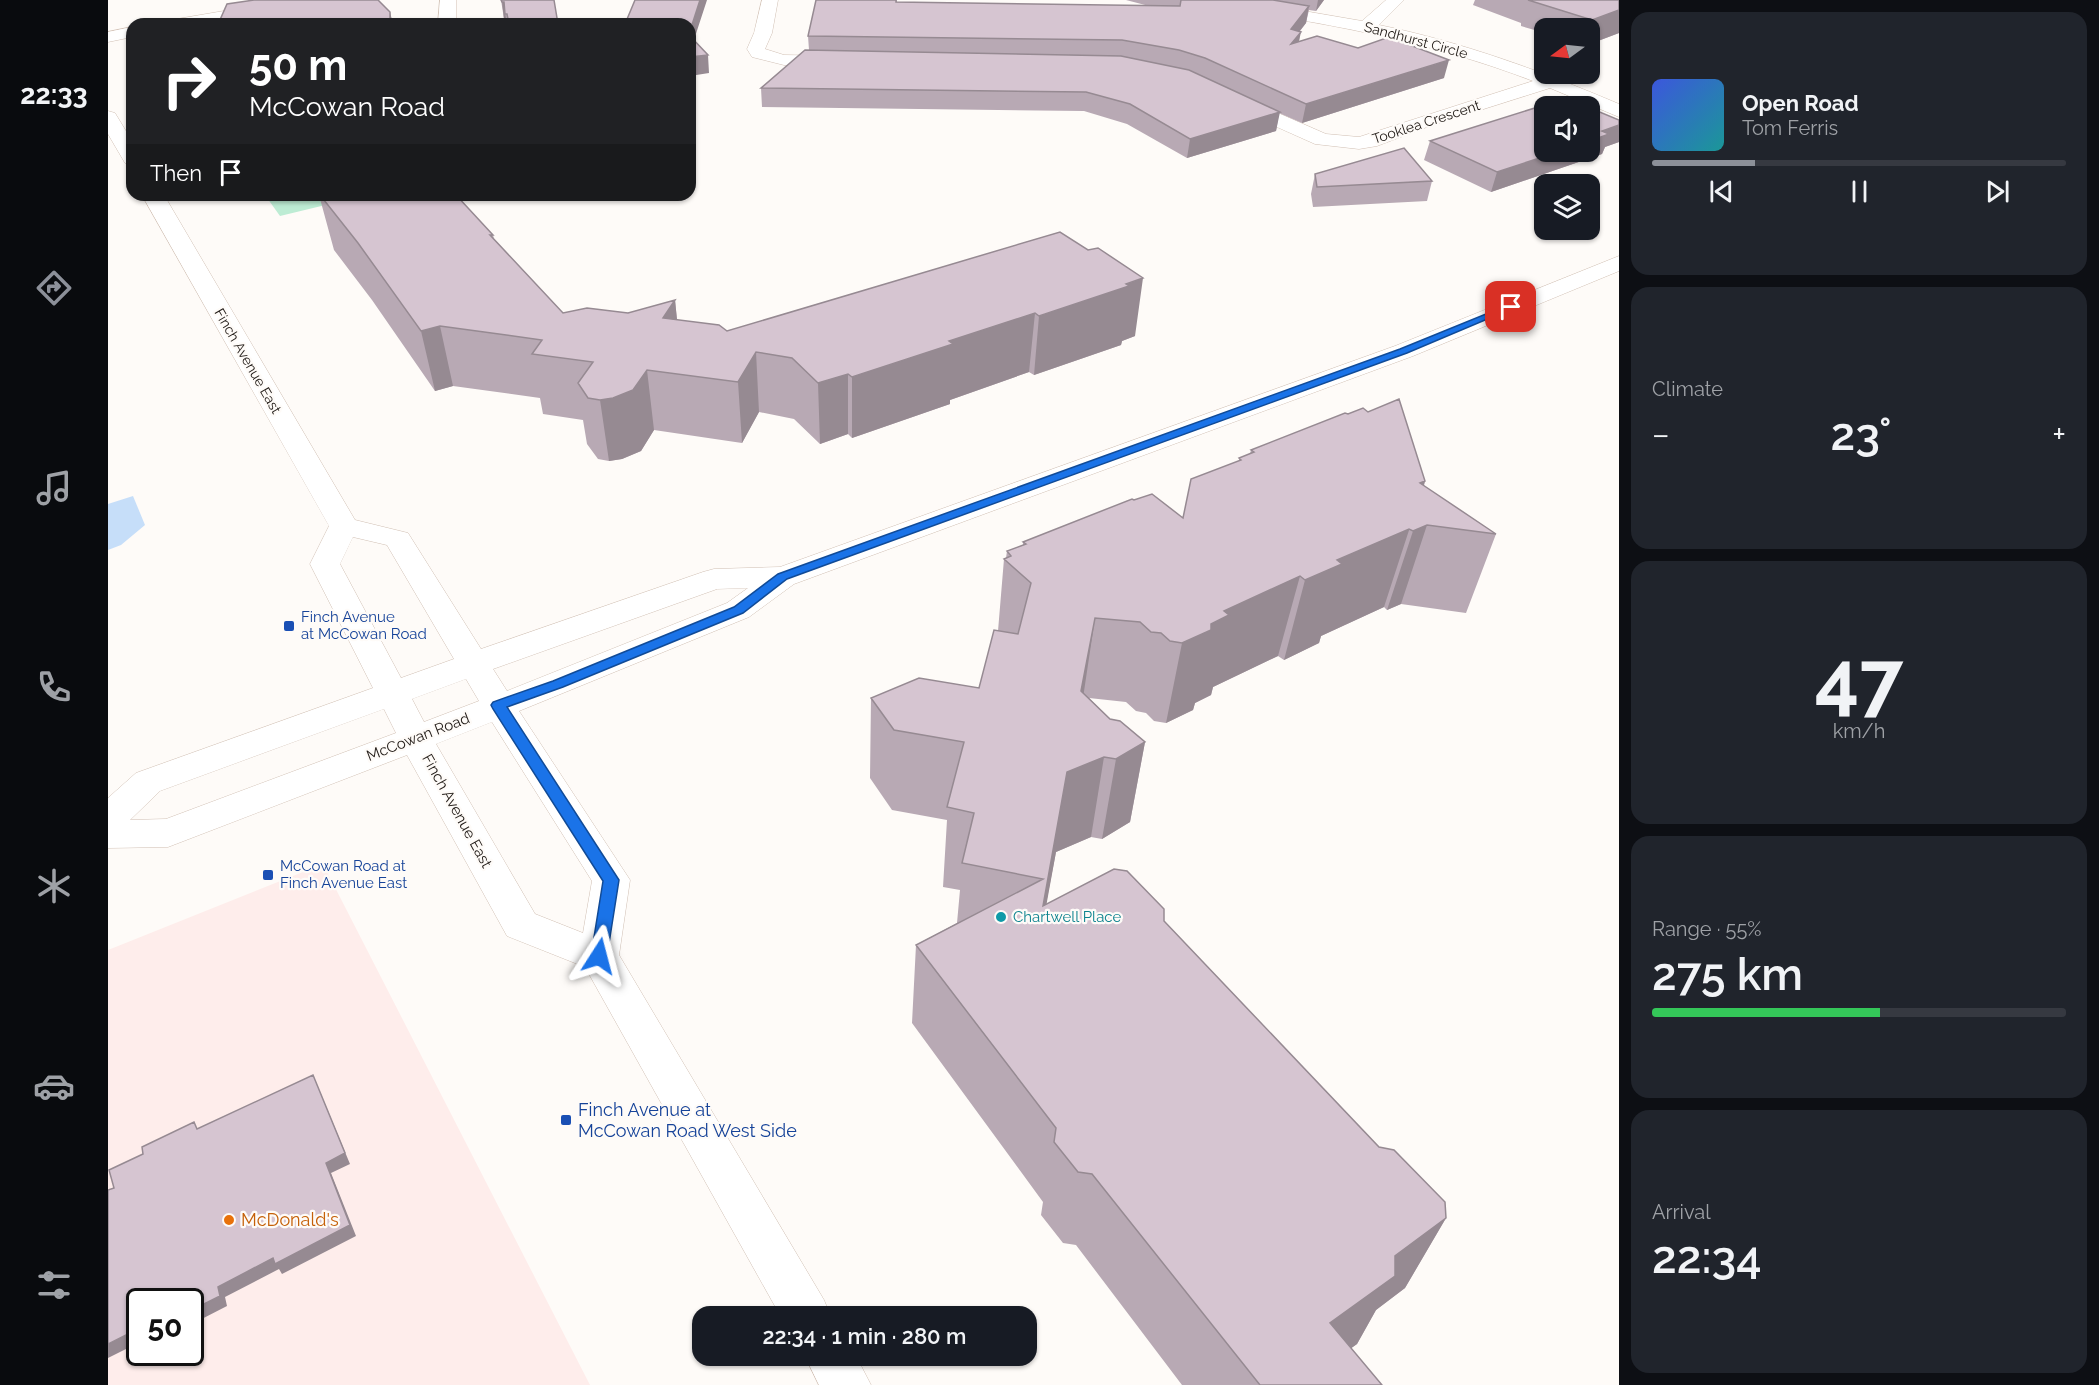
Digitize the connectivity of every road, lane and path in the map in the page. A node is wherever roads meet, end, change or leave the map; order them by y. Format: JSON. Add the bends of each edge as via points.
{"nodes":[{"id":1,"x":319,"y":0,"type":"edge"},
{"id":2,"x":448,"y":0,"type":"edge"},
{"id":3,"x":770,"y":0,"type":"edge"},
{"id":4,"x":1204,"y":0,"type":"edge"},
{"id":5,"x":1396,"y":0,"type":"edge"},
{"id":6,"x":212,"y":18,"type":"edge"},
{"id":7,"x":447,"y":18,"type":"edge"},
{"id":8,"x":1366,"y":27,"type":"junction"},
{"id":9,"x":126,"y":33,"type":"edge"},
{"id":10,"x":108,"y":37,"type":"edge"},
{"id":11,"x":859,"y":62,"type":"edge"},
{"id":12,"x":1534,"y":76,"type":"edge"},
{"id":13,"x":1544,"y":84,"type":"edge"},
{"id":14,"x":1555,"y":84,"type":"edge"},
{"id":15,"x":1224,"y":96,"type":"edge"},
{"id":16,"x":1619,"y":111,"type":"edge"},
{"id":17,"x":108,"y":117,"type":"edge"},
{"id":18,"x":126,"y":148,"type":"edge"},
{"id":19,"x":156,"y":201,"type":"edge"},
{"id":20,"x":1619,"y":263,"type":"edge"},
{"id":21,"x":344,"y":526,"type":"junction"},
{"id":22,"x":783,"y":577,"type":"junction"},
{"id":23,"x":473,"y":663,"type":"junction"},
{"id":24,"x":392,"y":694,"type":"junction"},
{"id":25,"x":498,"y":705,"type":"junction"},
{"id":26,"x":417,"y":737,"type":"junction"},
{"id":27,"x":108,"y":819,"type":"edge"},
{"id":28,"x":108,"y":834,"type":"edge"},
{"id":29,"x":599,"y":956,"type":"junction"},
{"id":30,"x":801,"y":1306,"type":"edge"},
{"id":31,"x":835,"y":1366,"type":"edge"},
{"id":32,"x":846,"y":1385,"type":"edge"}],
"edges":[{"from":1,"to":6,"type":"main road"},
{"from":2,"to":7,"type":"main road"},
{"from":3,"to":11,"type":"main road","via":[[758,53],[800,62]]},
{"from":4,"to":8,"type":"main road","name":"Sandhurst Circle"},
{"from":5,"to":8,"type":"main road"},
{"from":8,"to":12,"type":"main road","name":"Sandhurst Circle"},
{"from":9,"to":10,"type":"main road"},
{"from":13,"to":15,"type":"main road","name":"Tooklea Crescent","via":[[1359,143],[1322,140]]},
{"from":14,"to":16,"type":"main road","name":"Sandhurst Circle"},
{"from":17,"to":18,"type":"main road"},
{"from":19,"to":21,"type":"main road","name":"Finch Avenue East"},
{"from":20,"to":22,"type":"main road","name":"McCowan Road","via":[[1404,351]]},
{"from":21,"to":23,"type":"main road","via":[[398,539]]},
{"from":21,"to":24,"type":"main road","name":"Finch Avenue East","via":[[325,564]]},
{"from":22,"to":23,"type":"main road","name":"McCowan Road","via":[[714,579]]},
{"from":22,"to":25,"type":"main road","name":"McCowan Road","via":[[738,610]]},
{"from":23,"to":24,"type":"main road","name":"McCowan Road"},
{"from":23,"to":25,"type":"main road"},
{"from":24,"to":26,"type":"main road","name":"Finch Avenue East"},
{"from":24,"to":27,"type":"main road","name":"McCowan Road","via":[[148,782]]},
{"from":25,"to":26,"type":"main road","name":"McCowan Road"},
{"from":25,"to":29,"type":"main road","via":[[611,880]]},
{"from":26,"to":28,"type":"main road","name":"McCowan Road","via":[[168,833]]},
{"from":26,"to":29,"type":"main road","name":"Finch Avenue East","via":[[443,791],[521,925]]},
{"from":29,"to":30,"type":"main road"},
{"from":31,"to":32,"type":"main road"}]}
